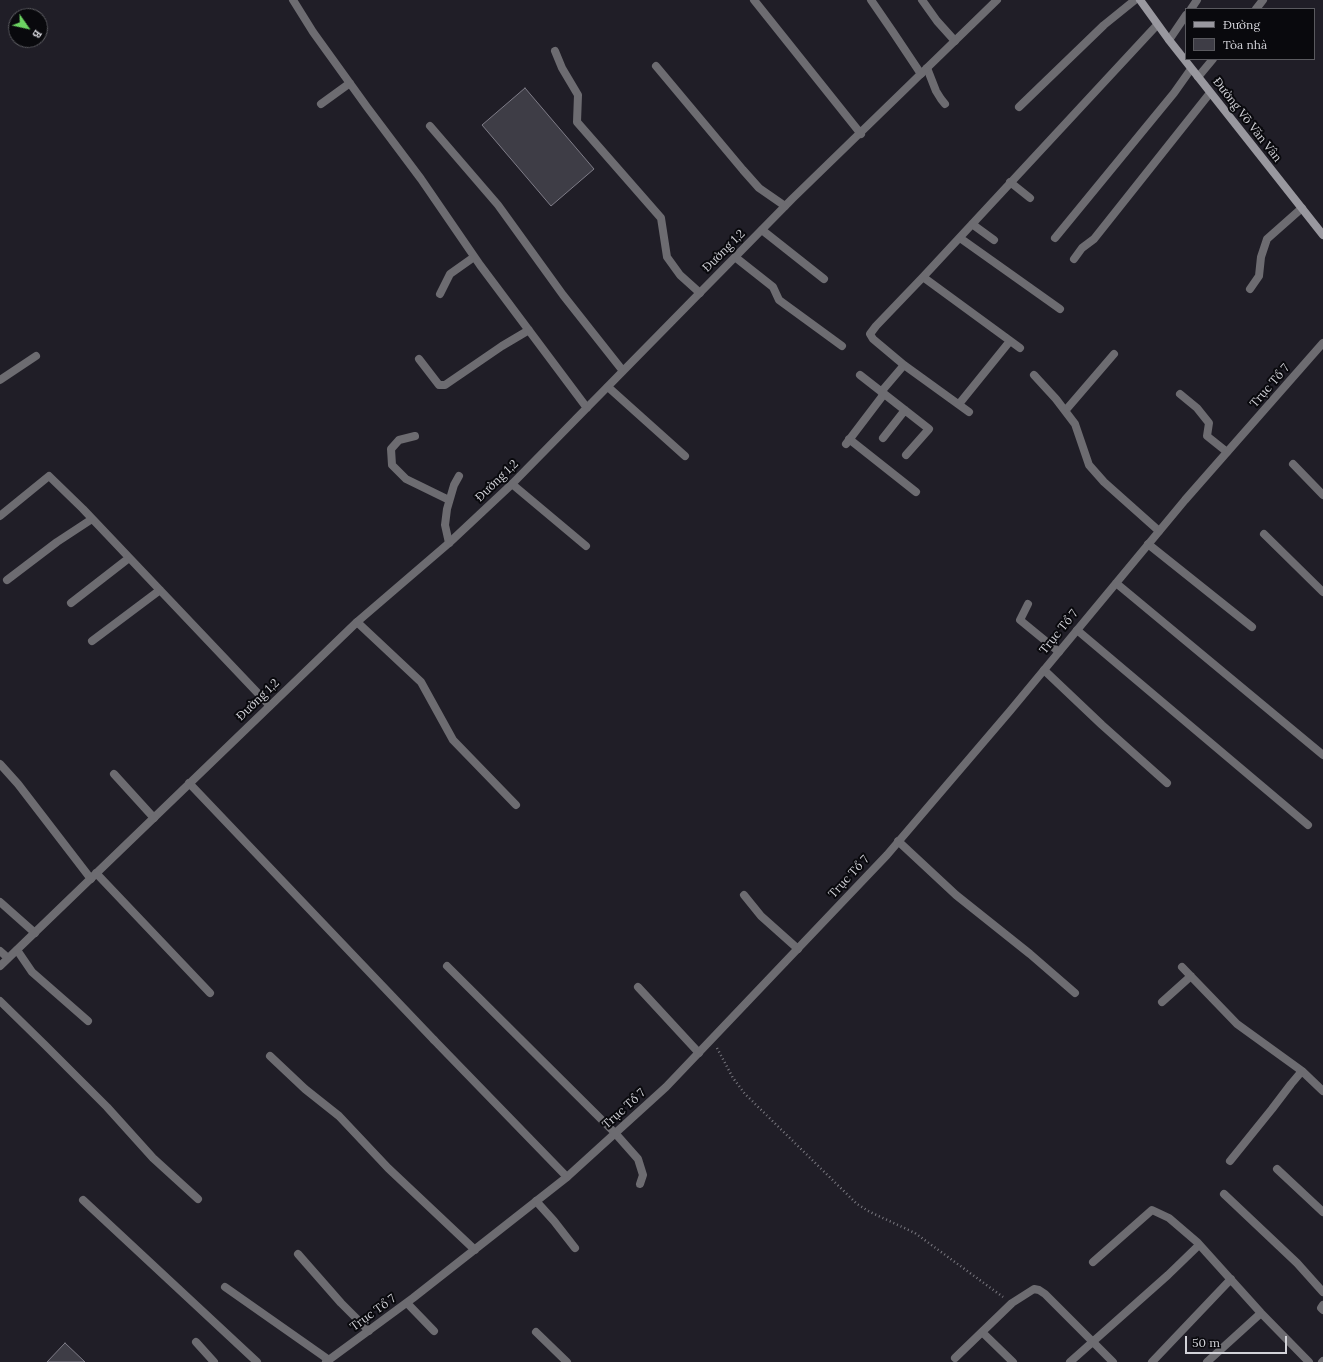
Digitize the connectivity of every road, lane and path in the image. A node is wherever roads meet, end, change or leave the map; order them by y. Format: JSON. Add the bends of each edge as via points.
{"nodes":[{"id":1,"x":293,"y":0,"type":"edge"},
{"id":2,"x":754,"y":0,"type":"edge"},
{"id":3,"x":871,"y":0,"type":"edge"},
{"id":4,"x":922,"y":0,"type":"edge"},
{"id":5,"x":997,"y":0,"type":"edge"},
{"id":6,"x":1136,"y":0,"type":"edge"},
{"id":7,"x":1140,"y":0,"type":"edge"},
{"id":8,"x":1197,"y":0,"type":"edge"},
{"id":9,"x":1191,"y":8,"type":"edge"},
{"id":10,"x":1185,"y":16,"type":"edge"},
{"id":11,"x":1157,"y":25,"type":"junction"},
{"id":12,"x":1169,"y":40,"type":"junction"},
{"id":13,"x":955,"y":41,"type":"junction"},
{"id":14,"x":555,"y":51,"type":"dead end"},
{"id":15,"x":1212,"y":60,"type":"edge"},
{"id":16,"x":656,"y":66,"type":"dead end"},
{"id":17,"x":928,"y":68,"type":"junction"},
{"id":18,"x":1191,"y":69,"type":"junction"},
{"id":19,"x":921,"y":74,"type":"junction"},
{"id":20,"x":1198,"y":77,"type":"junction"},
{"id":21,"x":350,"y":83,"type":"junction"},
{"id":22,"x":1210,"y":92,"type":"junction"},
{"id":23,"x":321,"y":104,"type":"dead end"},
{"id":24,"x":945,"y":104,"type":"dead end"},
{"id":25,"x":1019,"y":107,"type":"dead end"},
{"id":26,"x":430,"y":126,"type":"dead end"},
{"id":27,"x":861,"y":134,"type":"junction"},
{"id":28,"x":1010,"y":182,"type":"junction"},
{"id":29,"x":1030,"y":198,"type":"dead end"},
{"id":30,"x":785,"y":206,"type":"junction"},
{"id":31,"x":1302,"y":208,"type":"junction"},
{"id":32,"x":972,"y":224,"type":"junction"},
{"id":33,"x":762,"y":230,"type":"junction"},
{"id":34,"x":1323,"y":235,"type":"edge"},
{"id":35,"x":960,"y":238,"type":"junction"},
{"id":36,"x":1055,"y":238,"type":"dead end"},
{"id":37,"x":994,"y":240,"type":"dead end"},
{"id":38,"x":474,"y":257,"type":"junction"},
{"id":39,"x":735,"y":257,"type":"junction"},
{"id":40,"x":1074,"y":259,"type":"dead end"},
{"id":41,"x":923,"y":277,"type":"junction"},
{"id":42,"x":824,"y":279,"type":"dead end"},
{"id":43,"x":1250,"y":289,"type":"dead end"},
{"id":44,"x":700,"y":293,"type":"junction"},
{"id":45,"x":440,"y":294,"type":"dead end"},
{"id":46,"x":1060,"y":309,"type":"dead end"},
{"id":47,"x":529,"y":330,"type":"junction"},
{"id":48,"x":1010,"y":341,"type":"junction"},
{"id":49,"x":1323,"y":343,"type":"edge"},
{"id":50,"x":842,"y":346,"type":"dead end"},
{"id":51,"x":1020,"y":348,"type":"dead end"},
{"id":52,"x":1114,"y":354,"type":"dead end"},
{"id":53,"x":36,"y":356,"type":"dead end"},
{"id":54,"x":419,"y":359,"type":"dead end"},
{"id":55,"x":904,"y":365,"type":"junction"},
{"id":56,"x":624,"y":371,"type":"junction"},
{"id":57,"x":860,"y":375,"type":"dead end"},
{"id":58,"x":1034,"y":375,"type":"dead end"},
{"id":59,"x":0,"y":380,"type":"edge"},
{"id":60,"x":608,"y":387,"type":"junction"},
{"id":61,"x":883,"y":393,"type":"junction"},
{"id":62,"x":1180,"y":394,"type":"dead end"},
{"id":63,"x":959,"y":404,"type":"junction"},
{"id":64,"x":587,"y":408,"type":"junction"},
{"id":65,"x":905,"y":410,"type":"junction"},
{"id":66,"x":1065,"y":411,"type":"junction"},
{"id":67,"x":969,"y":412,"type":"dead end"},
{"id":68,"x":415,"y":436,"type":"dead end"},
{"id":69,"x":883,"y":438,"type":"dead end"},
{"id":70,"x":1227,"y":452,"type":"junction"},
{"id":71,"x":906,"y":455,"type":"dead end"},
{"id":72,"x":685,"y":456,"type":"dead end"},
{"id":73,"x":1293,"y":464,"type":"dead end"},
{"id":74,"x":458,"y":476,"type":"dead end"},
{"id":75,"x":512,"y":484,"type":"junction"},
{"id":76,"x":916,"y":492,"type":"dead end"},
{"id":77,"x":1323,"y":495,"type":"edge"},
{"id":78,"x":449,"y":500,"type":"junction"},
{"id":79,"x":0,"y":516,"type":"edge"},
{"id":80,"x":92,"y":519,"type":"junction"},
{"id":81,"x":1159,"y":531,"type":"junction"},
{"id":82,"x":1264,"y":534,"type":"dead end"},
{"id":83,"x":449,"y":543,"type":"junction"},
{"id":84,"x":1148,"y":544,"type":"junction"},
{"id":85,"x":586,"y":546,"type":"dead end"},
{"id":86,"x":129,"y":558,"type":"junction"},
{"id":87,"x":7,"y":580,"type":"dead end"},
{"id":88,"x":1116,"y":583,"type":"junction"},
{"id":89,"x":160,"y":590,"type":"junction"},
{"id":90,"x":1323,"y":592,"type":"edge"},
{"id":91,"x":71,"y":603,"type":"dead end"},
{"id":92,"x":1028,"y":604,"type":"dead end"},
{"id":93,"x":357,"y":622,"type":"junction"},
{"id":94,"x":1252,"y":627,"type":"dead end"},
{"id":95,"x":1077,"y":630,"type":"junction"},
{"id":96,"x":92,"y":641,"type":"dead end"},
{"id":97,"x":1059,"y":652,"type":"junction"},
{"id":98,"x":1044,"y":670,"type":"junction"},
{"id":99,"x":270,"y":706,"type":"junction"},
{"id":100,"x":1323,"y":755,"type":"edge"},
{"id":101,"x":0,"y":764,"type":"edge"},
{"id":102,"x":114,"y":774,"type":"dead end"},
{"id":103,"x":189,"y":783,"type":"junction"},
{"id":104,"x":1167,"y":783,"type":"dead end"},
{"id":105,"x":516,"y":805,"type":"dead end"},
{"id":106,"x":154,"y":818,"type":"junction"},
{"id":107,"x":1308,"y":825,"type":"dead end"},
{"id":108,"x":898,"y":841,"type":"junction"},
{"id":109,"x":93,"y":876,"type":"junction"},
{"id":110,"x":744,"y":895,"type":"dead end"},
{"id":111,"x":0,"y":902,"type":"edge"},
{"id":112,"x":34,"y":933,"type":"junction"},
{"id":113,"x":798,"y":949,"type":"junction"},
{"id":114,"x":17,"y":950,"type":"junction"},
{"id":115,"x":0,"y":951,"type":"edge"},
{"id":116,"x":8,"y":958,"type":"junction"},
{"id":117,"x":0,"y":966,"type":"edge"},
{"id":118,"x":447,"y":966,"type":"dead end"},
{"id":119,"x":1182,"y":967,"type":"dead end"},
{"id":120,"x":1191,"y":976,"type":"junction"},
{"id":121,"x":638,"y":987,"type":"dead end"},
{"id":122,"x":1075,"y":992,"type":"dead end"},
{"id":123,"x":210,"y":993,"type":"dead end"},
{"id":124,"x":0,"y":1001,"type":"edge"},
{"id":125,"x":1162,"y":1002,"type":"dead end"},
{"id":126,"x":88,"y":1021,"type":"dead end"},
{"id":127,"x":712,"y":1039,"type":"junction"},
{"id":128,"x":699,"y":1053,"type":"junction"},
{"id":129,"x":270,"y":1056,"type":"dead end"},
{"id":130,"x":1302,"y":1071,"type":"junction"},
{"id":131,"x":1323,"y":1091,"type":"edge"},
{"id":132,"x":615,"y":1133,"type":"junction"},
{"id":133,"x":1230,"y":1161,"type":"dead end"},
{"id":134,"x":1277,"y":1168,"type":"dead end"},
{"id":135,"x":567,"y":1177,"type":"junction"},
{"id":136,"x":640,"y":1184,"type":"dead end"},
{"id":137,"x":1224,"y":1194,"type":"dead end"},
{"id":138,"x":198,"y":1199,"type":"dead end"},
{"id":139,"x":84,"y":1200,"type":"dead end"},
{"id":140,"x":536,"y":1202,"type":"junction"},
{"id":141,"x":1323,"y":1212,"type":"edge"},
{"id":142,"x":1200,"y":1245,"type":"junction"},
{"id":143,"x":575,"y":1248,"type":"dead end"},
{"id":144,"x":475,"y":1250,"type":"junction"},
{"id":145,"x":298,"y":1254,"type":"dead end"},
{"id":146,"x":1093,"y":1262,"type":"dead end"},
{"id":147,"x":1231,"y":1279,"type":"junction"},
{"id":148,"x":225,"y":1287,"type":"dead end"},
{"id":149,"x":1323,"y":1292,"type":"edge"},
{"id":150,"x":407,"y":1303,"type":"junction"},
{"id":151,"x":1012,"y":1304,"type":"junction"},
{"id":152,"x":1323,"y":1304,"type":"edge"},
{"id":153,"x":1323,"y":1310,"type":"edge"},
{"id":154,"x":1261,"y":1313,"type":"junction"},
{"id":155,"x":369,"y":1331,"type":"junction"},
{"id":156,"x":434,"y":1331,"type":"dead end"},
{"id":157,"x":536,"y":1332,"type":"dead end"},
{"id":158,"x":982,"y":1332,"type":"junction"},
{"id":159,"x":196,"y":1342,"type":"dead end"},
{"id":160,"x":1092,"y":1342,"type":"junction"},
{"id":161,"x":955,"y":1358,"type":"dead end"},
{"id":162,"x":327,"y":1361,"type":"edge"},
{"id":163,"x":214,"y":1362,"type":"edge"},
{"id":164,"x":257,"y":1362,"type":"edge"},
{"id":165,"x":567,"y":1362,"type":"edge"},
{"id":166,"x":1014,"y":1362,"type":"edge"},
{"id":167,"x":1070,"y":1362,"type":"edge"},
{"id":168,"x":1113,"y":1362,"type":"edge"},
{"id":169,"x":1152,"y":1362,"type":"edge"},
{"id":170,"x":1207,"y":1362,"type":"edge"},
{"id":171,"x":1309,"y":1362,"type":"edge"}],
"edges":[{"from":1,"to":21,"type":"street"},
{"from":2,"to":27,"type":"street"},
{"from":3,"to":19,"type":"street"},
{"from":4,"to":13,"type":"street"},
{"from":5,"to":13,"type":"street","name":"Đường 1,2"},
{"from":6,"to":25,"type":"street","via":[[1104,25]]},
{"from":7,"to":11,"type":"street","name":"Đường Võ Văn Vân"},
{"from":8,"to":9,"type":"street"},
{"from":10,"to":12,"type":"street"},
{"from":11,"to":12,"type":"street","name":"Đường Võ Văn Vân"},
{"from":11,"to":28,"type":"street"},
{"from":12,"to":18,"type":"street","name":"Đường Võ Văn Vân"},
{"from":13,"to":17,"type":"street","name":"Đường 1,2"},
{"from":14,"to":44,"type":"street","via":[[578,95],[577,122],[661,218],[667,257],[680,275]]},
{"from":15,"to":20,"type":"street"},
{"from":16,"to":30,"type":"street","via":[[759,188]]},
{"from":17,"to":19,"type":"street","name":"Đường 1,2"},
{"from":17,"to":24,"type":"street","via":[[936,91]]},
{"from":18,"to":20,"type":"street","name":"Đường Võ Văn Vân"},
{"from":18,"to":36,"type":"street"},
{"from":19,"to":27,"type":"street","name":"Đường 1,2"},
{"from":20,"to":22,"type":"street","name":"Đường Võ Văn Vân"},
{"from":21,"to":23,"type":"street"},
{"from":21,"to":38,"type":"street"},
{"from":22,"to":31,"type":"street","name":"Đường Võ Văn Vân"},
{"from":22,"to":40,"type":"street","via":[[1094,239],[1082,248]]},
{"from":26,"to":56,"type":"street","via":[[498,205],[563,295]]},
{"from":27,"to":30,"type":"street","name":"Đường 1,2"},
{"from":28,"to":29,"type":"street"},
{"from":28,"to":32,"type":"street"},
{"from":30,"to":33,"type":"street","name":"Đường 1,2"},
{"from":31,"to":34,"type":"street","name":"Đường Võ Văn Vân"},
{"from":31,"to":43,"type":"street","via":[[1267,239],[1261,257],[1259,276]]},
{"from":32,"to":35,"type":"street"},
{"from":32,"to":37,"type":"street"},
{"from":33,"to":39,"type":"street","name":"Đường 1,2"},
{"from":33,"to":42,"type":"street"},
{"from":35,"to":41,"type":"street"},
{"from":35,"to":46,"type":"street"},
{"from":38,"to":45,"type":"street","via":[[450,274]]},
{"from":38,"to":47,"type":"street"},
{"from":39,"to":44,"type":"street","name":"Đường 1,2"},
{"from":39,"to":50,"type":"street","via":[[773,287],[779,300]]},
{"from":41,"to":48,"type":"street"},
{"from":41,"to":55,"type":"street","via":[[870,334]]},
{"from":44,"to":56,"type":"street","name":"Đường 1,2"},
{"from":47,"to":54,"type":"street","via":[[445,385],[440,385]]},
{"from":47,"to":64,"type":"street"},
{"from":48,"to":51,"type":"street"},
{"from":48,"to":63,"type":"street"},
{"from":49,"to":70,"type":"street","name":"Trục Tổ 7"},
{"from":52,"to":66,"type":"street"},
{"from":53,"to":59,"type":"street"},
{"from":55,"to":61,"type":"street"},
{"from":55,"to":63,"type":"street"},
{"from":56,"to":60,"type":"street","name":"Đường 1,2"},
{"from":57,"to":61,"type":"street"},
{"from":58,"to":66,"type":"street"},
{"from":60,"to":64,"type":"street","name":"Đường 1,2"},
{"from":60,"to":72,"type":"street"},
{"from":61,"to":65,"type":"street"},
{"from":61,"to":76,"type":"street","via":[[848,442]]},
{"from":62,"to":70,"type":"street","via":[[1197,408],[1209,423],[1207,436]]},
{"from":63,"to":67,"type":"street"},
{"from":64,"to":75,"type":"street","name":"Đường 1,2"},
{"from":65,"to":69,"type":"street"},
{"from":65,"to":71,"type":"street","via":[[929,429]]},
{"from":66,"to":81,"type":"street","via":[[1075,424],[1089,465],[1104,482]]},
{"from":68,"to":78,"type":"street","via":[[399,440],[391,449],[392,465],[406,480]]},
{"from":70,"to":81,"type":"street","name":"Trục Tổ 7"},
{"from":73,"to":77,"type":"street"},
{"from":74,"to":78,"type":"street"},
{"from":75,"to":83,"type":"street","name":"Đường 1,2"},
{"from":75,"to":85,"type":"street"},
{"from":78,"to":83,"type":"street","via":[[444,526]]},
{"from":79,"to":80,"type":"street","via":[[49,476]]},
{"from":80,"to":86,"type":"street"},
{"from":80,"to":87,"type":"street"},
{"from":81,"to":84,"type":"street","name":"Trục Tổ 7"},
{"from":82,"to":90,"type":"street"},
{"from":83,"to":93,"type":"street","name":"Đường 1,2"},
{"from":84,"to":88,"type":"street","name":"Trục Tổ 7"},
{"from":84,"to":94,"type":"street"},
{"from":86,"to":89,"type":"street"},
{"from":86,"to":91,"type":"street"},
{"from":88,"to":95,"type":"street","name":"Trục Tổ 7"},
{"from":88,"to":100,"type":"street"},
{"from":89,"to":96,"type":"street"},
{"from":89,"to":99,"type":"street"},
{"from":92,"to":97,"type":"street","via":[[1020,620]]},
{"from":93,"to":99,"type":"street","name":"Đường 1,2"},
{"from":93,"to":105,"type":"street","via":[[421,682],[452,740]]},
{"from":95,"to":97,"type":"street","name":"Trục Tổ 7"},
{"from":95,"to":107,"type":"street"},
{"from":97,"to":98,"type":"street","name":"Trục Tổ 7"},
{"from":98,"to":104,"type":"street"},
{"from":98,"to":108,"type":"street","name":"Trục Tổ 7"},
{"from":99,"to":103,"type":"street","name":"Đường 1,2"},
{"from":101,"to":109,"type":"street"},
{"from":102,"to":106,"type":"street"},
{"from":103,"to":106,"type":"street","name":"Đường 1,2"},
{"from":103,"to":135,"type":"street"},
{"from":106,"to":109,"type":"street","name":"Đường 1,2"},
{"from":108,"to":113,"type":"street","name":"Trục Tổ 7"},
{"from":108,"to":122,"type":"street","via":[[956,895]]},
{"from":109,"to":112,"type":"street","name":"Đường 1,2"},
{"from":109,"to":123,"type":"street"},
{"from":110,"to":113,"type":"street","via":[[761,916]]},
{"from":111,"to":112,"type":"street"},
{"from":112,"to":114,"type":"street","name":"Đường 1,2"},
{"from":113,"to":127,"type":"street","name":"Trục Tổ 7"},
{"from":114,"to":116,"type":"street","name":"Đường 1,2"},
{"from":114,"to":126,"type":"street","via":[[32,972]]},
{"from":115,"to":116,"type":"street"},
{"from":116,"to":117,"type":"street","name":"Đường 1,2"},
{"from":118,"to":132,"type":"street"},
{"from":119,"to":120,"type":"street"},
{"from":120,"to":125,"type":"street"},
{"from":120,"to":130,"type":"street","via":[[1237,1024]]},
{"from":121,"to":128,"type":"street"},
{"from":124,"to":138,"type":"street","via":[[107,1107],[153,1158]]},
{"from":127,"to":128,"type":"street","name":"Trục Tổ 7"},
{"from":127,"to":151,"type":"path","via":[[733,1078],[745,1094],[857,1204],[915,1233]]},
{"from":128,"to":132,"type":"street","name":"Trục Tổ 7"},
{"from":129,"to":144,"type":"street","via":[[338,1116],[388,1168]]},
{"from":130,"to":131,"type":"street"},
{"from":130,"to":133,"type":"street"},
{"from":132,"to":135,"type":"street","name":"Trục Tổ 7"},
{"from":132,"to":136,"type":"street","via":[[638,1159],[643,1174]]},
{"from":134,"to":141,"type":"street"},
{"from":135,"to":140,"type":"street","name":"Trục Tổ 7"},
{"from":137,"to":149,"type":"street","via":[[1297,1263]]},
{"from":139,"to":164,"type":"street"},
{"from":140,"to":143,"type":"street"},
{"from":140,"to":144,"type":"street","name":"Trục Tổ 7"},
{"from":142,"to":146,"type":"street","via":[[1169,1218],[1152,1210]]},
{"from":142,"to":147,"type":"street"},
{"from":142,"to":160,"type":"street"},
{"from":144,"to":150,"type":"street","name":"Trục Tổ 7"},
{"from":145,"to":155,"type":"street"},
{"from":147,"to":154,"type":"street"},
{"from":147,"to":169,"type":"street"},
{"from":148,"to":162,"type":"street"},
{"from":150,"to":155,"type":"street","name":"Trục Tổ 7"},
{"from":150,"to":156,"type":"street"},
{"from":151,"to":158,"type":"street"},
{"from":151,"to":160,"type":"street","via":[[1030,1291],[1039,1290]]},
{"from":152,"to":153,"type":"street"},
{"from":154,"to":170,"type":"street"},
{"from":154,"to":171,"type":"street"},
{"from":155,"to":162,"type":"street","name":"Trục Tổ 7"},
{"from":157,"to":165,"type":"street"},
{"from":158,"to":161,"type":"street"},
{"from":158,"to":166,"type":"street"},
{"from":159,"to":163,"type":"street"},
{"from":160,"to":167,"type":"street"},
{"from":160,"to":168,"type":"street"}]}
